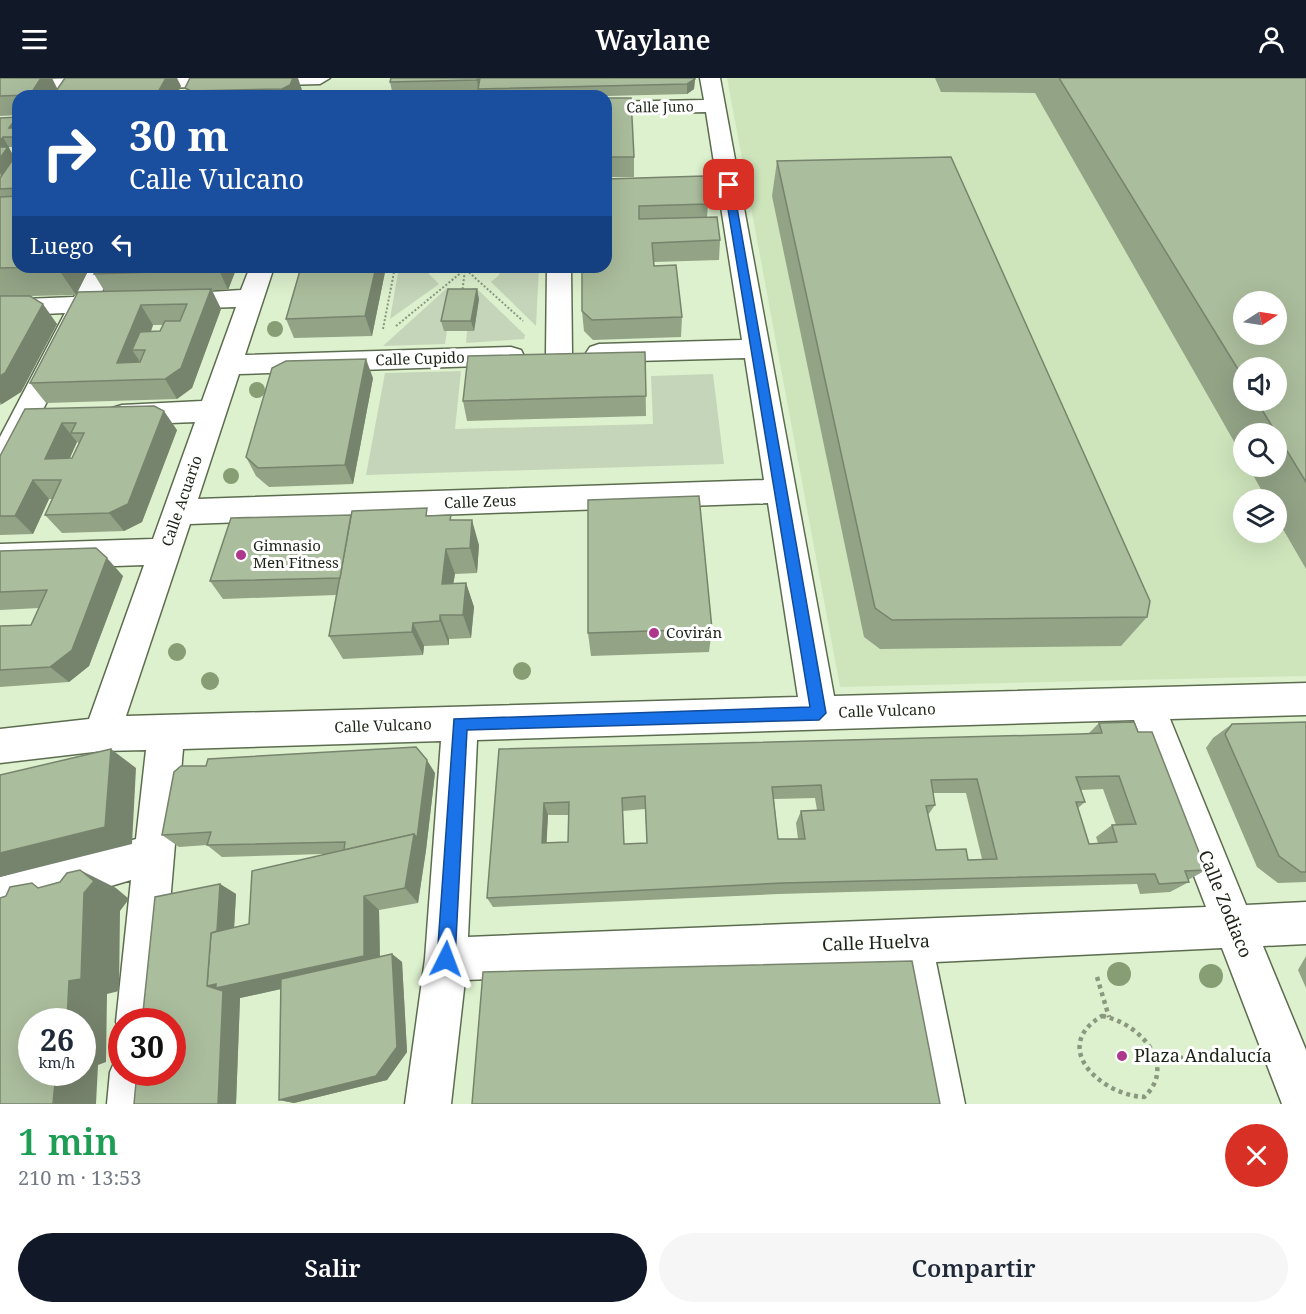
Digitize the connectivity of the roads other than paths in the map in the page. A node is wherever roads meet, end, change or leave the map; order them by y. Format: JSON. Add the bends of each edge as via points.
{"nodes":[{"id":1,"x":320,"y":78,"type":"edge"},
{"id":2,"x":710,"y":78,"type":"edge"},
{"id":3,"x":0,"y":86,"type":"edge"},
{"id":4,"x":66,"y":86,"type":"edge"},
{"id":5,"x":192,"y":86,"type":"edge"},
{"id":6,"x":715,"y":106,"type":"junction"},
{"id":7,"x":612,"y":108,"type":"edge"},
{"id":8,"x":99,"y":273,"type":"edge"},
{"id":9,"x":260,"y":273,"type":"edge"},
{"id":10,"x":560,"y":273,"type":"edge"},
{"id":11,"x":251,"y":298,"type":"junction"},
{"id":12,"x":81,"y":305,"type":"junction"},
{"id":13,"x":0,"y":308,"type":"edge"},
{"id":14,"x":756,"y":349,"type":"junction"},
{"id":15,"x":559,"y":354,"type":"junction"},
{"id":16,"x":228,"y":365,"type":"junction"},
{"id":17,"x":212,"y":411,"type":"junction"},
{"id":18,"x":94,"y":416,"type":"edge"},
{"id":19,"x":59,"y":417,"type":"edge"},
{"id":20,"x":12,"y":419,"type":"edge"},
{"id":21,"x":0,"y":465,"type":"edge"},
{"id":22,"x":780,"y":491,"type":"junction"},
{"id":23,"x":179,"y":512,"type":"junction"},
{"id":24,"x":164,"y":552,"type":"junction"},
{"id":25,"x":0,"y":557,"type":"edge"},
{"id":26,"x":1306,"y":699,"type":"edge"},
{"id":27,"x":1146,"y":704,"type":"junction"},
{"id":28,"x":819,"y":713,"type":"junction"},
{"id":29,"x":460,"y":724,"type":"junction"},
{"id":30,"x":166,"y":733,"type":"junction"},
{"id":31,"x":102,"y":734,"type":"junction"},
{"id":32,"x":0,"y":746,"type":"edge"},
{"id":33,"x":153,"y":854,"type":"junction"},
{"id":34,"x":0,"y":898,"type":"edge"},
{"id":35,"x":1306,"y":923,"type":"edge"},
{"id":36,"x":1233,"y":925,"type":"junction"},
{"id":37,"x":911,"y":942,"type":"junction"},
{"id":38,"x":446,"y":959,"type":"junction"},
{"id":39,"x":139,"y":1008,"type":"edge"},
{"id":40,"x":132,"y":1086,"type":"edge"},
{"id":41,"x":130,"y":1104,"type":"edge"},
{"id":42,"x":428,"y":1104,"type":"edge"},
{"id":43,"x":942,"y":1104,"type":"edge"},
{"id":44,"x":1305,"y":1104,"type":"edge"}],
"edges":[{"from":1,"to":5,"type":"street"},
{"from":2,"to":6,"type":"street"},
{"from":3,"to":4,"type":"street"},
{"from":4,"to":5,"type":"street"},
{"from":6,"to":7,"type":"street","name":"Calle Juno"},
{"from":6,"to":14,"type":"street","via":[[717,186]]},
{"from":8,"to":12,"type":"street"},
{"from":9,"to":11,"type":"street","name":"Calle Acuario"},
{"from":10,"to":15,"type":"street"},
{"from":11,"to":12,"type":"street"},
{"from":11,"to":16,"type":"street","name":"Calle Acuario"},
{"from":12,"to":13,"type":"street"},
{"from":12,"to":20,"type":"street"},
{"from":14,"to":15,"type":"street","name":"Calle Cupido"},
{"from":14,"to":22,"type":"street"},
{"from":15,"to":16,"type":"street","name":"Calle Cupido"},
{"from":16,"to":17,"type":"street","name":"Calle Acuario"},
{"from":17,"to":18,"type":"street"},
{"from":17,"to":23,"type":"street","name":"Calle Acuario"},
{"from":19,"to":20,"type":"street"},
{"from":20,"to":21,"type":"street"},
{"from":22,"to":23,"type":"street","name":"Calle Zeus"},
{"from":22,"to":28,"type":"street"},
{"from":23,"to":24,"type":"street","name":"Calle Acuario"},
{"from":24,"to":25,"type":"street"},
{"from":24,"to":31,"type":"street","name":"Calle Acuario"},
{"from":26,"to":27,"type":"street","name":"Calle Vulcano"},
{"from":27,"to":28,"type":"street","name":"Calle Vulcano"},
{"from":27,"to":36,"type":"street","name":"Calle Zodiaco"},
{"from":28,"to":29,"type":"street","name":"Calle Vulcano"},
{"from":29,"to":30,"type":"street","name":"Calle Vulcano"},
{"from":29,"to":38,"type":"street"},
{"from":30,"to":31,"type":"street","name":"Calle Vulcano"},
{"from":30,"to":33,"type":"street"},
{"from":31,"to":32,"type":"street","name":"Calle Vulcano"},
{"from":33,"to":34,"type":"street"},
{"from":33,"to":39,"type":"street"},
{"from":35,"to":36,"type":"street","name":"Calle Huelva"},
{"from":36,"to":37,"type":"street","name":"Calle Huelva"},
{"from":36,"to":44,"type":"street","name":"Calle Zodiaco"},
{"from":37,"to":38,"type":"street","name":"Calle Huelva"},
{"from":37,"to":43,"type":"street"},
{"from":38,"to":42,"type":"street"},
{"from":40,"to":41,"type":"street"}]}
